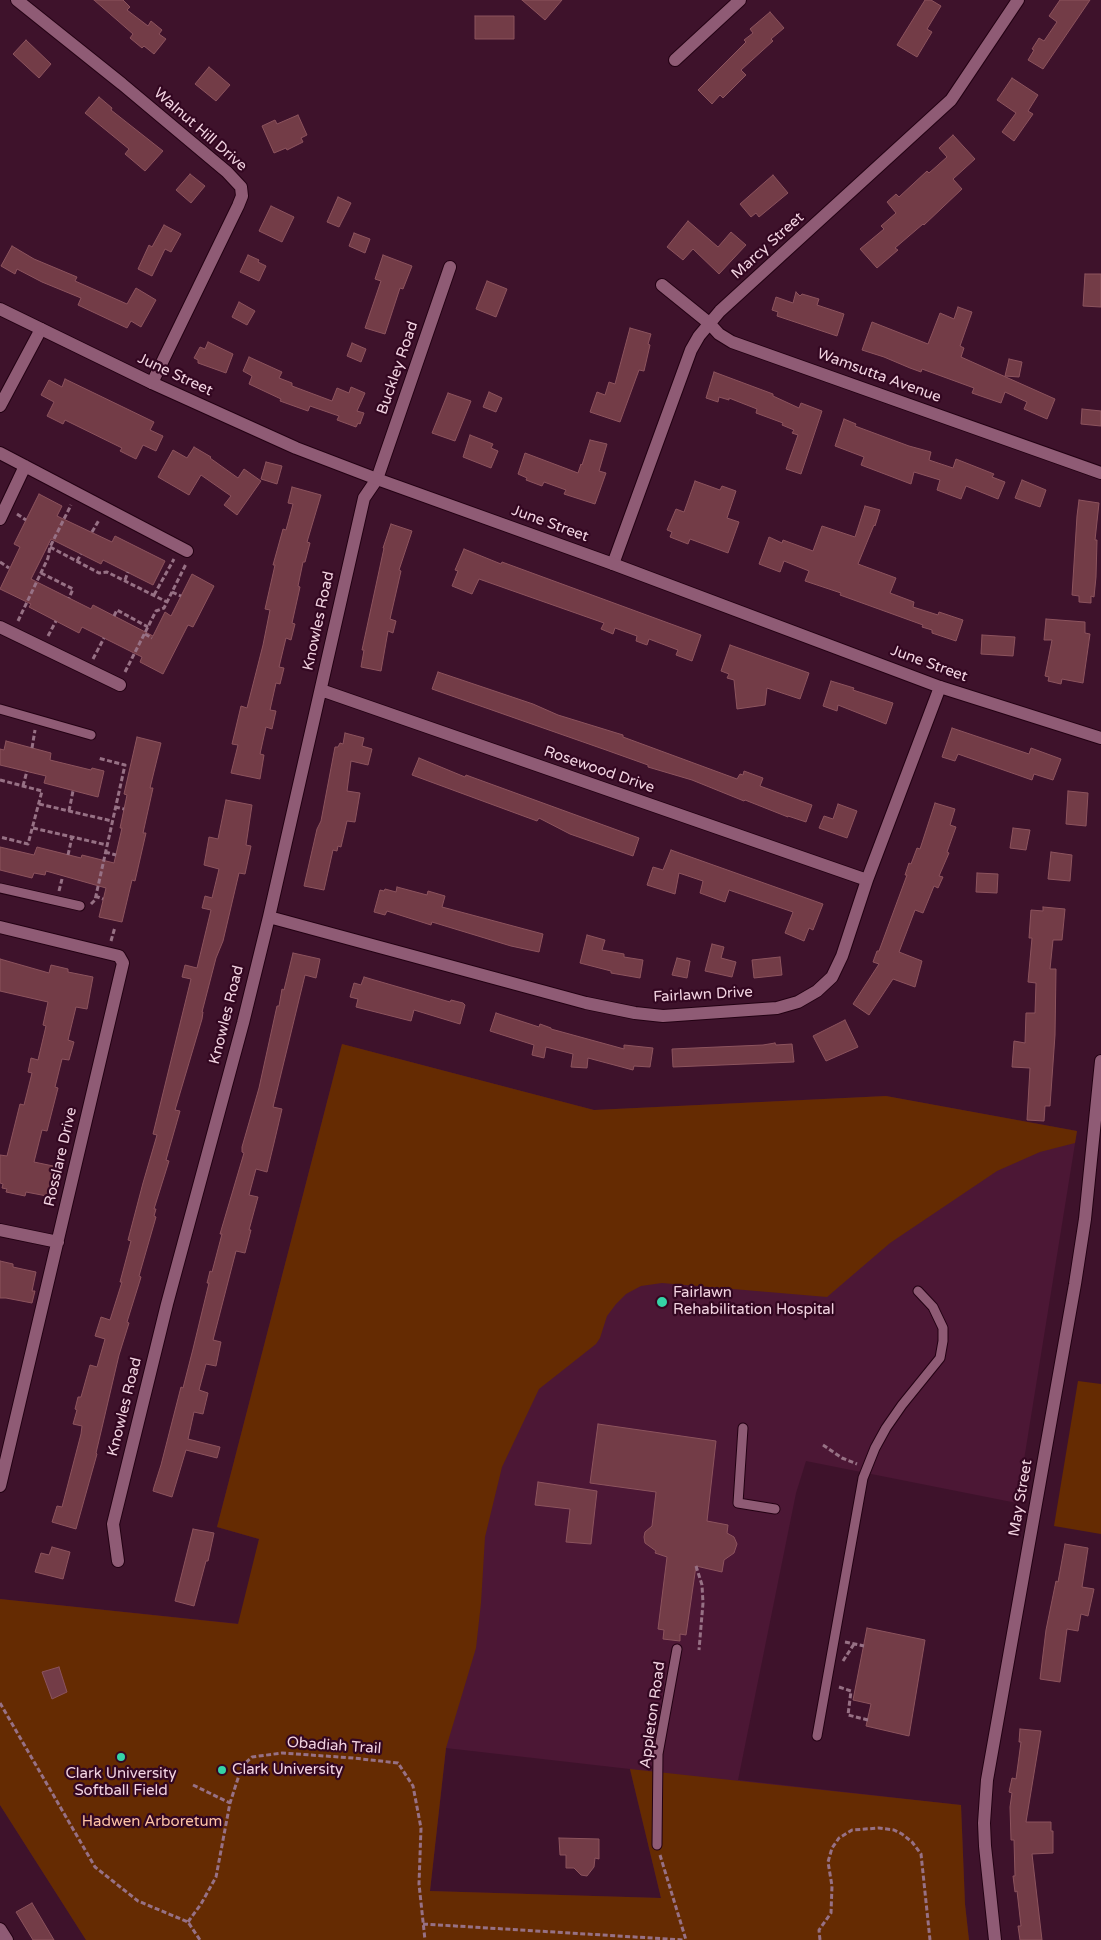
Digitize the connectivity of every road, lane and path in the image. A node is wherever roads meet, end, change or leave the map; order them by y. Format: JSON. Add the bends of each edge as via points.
{"nodes":[{"id":1,"x":17,"y":0,"type":"edge"},
{"id":2,"x":740,"y":0,"type":"edge"},
{"id":3,"x":1018,"y":0,"type":"edge"},
{"id":4,"x":675,"y":60,"type":"dead end"},
{"id":5,"x":450,"y":267,"type":"dead end"},
{"id":6,"x":662,"y":285,"type":"dead end"},
{"id":7,"x":0,"y":309,"type":"edge"},
{"id":8,"x":709,"y":323,"type":"junction"},
{"id":9,"x":41,"y":329,"type":"junction"},
{"id":10,"x":152,"y":383,"type":"junction"},
{"id":11,"x":0,"y":406,"type":"edge"},
{"id":12,"x":0,"y":453,"type":"edge"},
{"id":13,"x":25,"y":466,"type":"junction"},
{"id":14,"x":1101,"y":473,"type":"edge"},
{"id":15,"x":377,"y":479,"type":"junction"},
{"id":16,"x":77,"y":494,"type":"junction"},
{"id":17,"x":0,"y":518,"type":"edge"},
{"id":18,"x":50,"y":547,"type":"junction"},
{"id":19,"x":184,"y":550,"type":"junction"},
{"id":20,"x":81,"y":554,"type":"dead end"},
{"id":21,"x":77,"y":561,"type":"junction"},
{"id":22,"x":0,"y":562,"type":"edge"},
{"id":23,"x":613,"y":564,"type":"junction"},
{"id":24,"x":9,"y":568,"type":"dead end"},
{"id":25,"x":128,"y":572,"type":"dead end"},
{"id":26,"x":41,"y":573,"type":"junction"},
{"id":27,"x":125,"y":580,"type":"junction"},
{"id":28,"x":172,"y":592,"type":"junction"},
{"id":29,"x":154,"y":595,"type":"junction"},
{"id":30,"x":181,"y":596,"type":"dead end"},
{"id":31,"x":69,"y":598,"type":"dead end"},
{"id":32,"x":167,"y":602,"type":"junction"},
{"id":33,"x":114,"y":616,"type":"dead end"},
{"id":34,"x":148,"y":627,"type":"junction"},
{"id":35,"x":6,"y":630,"type":"edge"},
{"id":36,"x":145,"y":634,"type":"junction"},
{"id":37,"x":104,"y":638,"type":"dead end"},
{"id":38,"x":152,"y":638,"type":"dead end"},
{"id":39,"x":88,"y":669,"type":"junction"},
{"id":40,"x":120,"y":685,"type":"joint"},
{"id":41,"x":940,"y":686,"type":"junction"},
{"id":42,"x":321,"y":690,"type":"junction"},
{"id":43,"x":0,"y":709,"type":"edge"},
{"id":44,"x":91,"y":735,"type":"dead end"},
{"id":45,"x":1101,"y":738,"type":"edge"},
{"id":46,"x":98,"y":758,"type":"dead end"},
{"id":47,"x":27,"y":771,"type":"dead end"},
{"id":48,"x":0,"y":780,"type":"edge"},
{"id":49,"x":23,"y":786,"type":"junction"},
{"id":50,"x":73,"y":791,"type":"dead end"},
{"id":51,"x":39,"y":804,"type":"junction"},
{"id":52,"x":115,"y":807,"type":"junction"},
{"id":53,"x":124,"y":809,"type":"dead end"},
{"id":54,"x":69,"y":811,"type":"junction"},
{"id":55,"x":112,"y":821,"type":"junction"},
{"id":56,"x":33,"y":828,"type":"junction"},
{"id":57,"x":0,"y":837,"type":"edge"},
{"id":58,"x":72,"y":837,"type":"junction"},
{"id":59,"x":107,"y":845,"type":"junction"},
{"id":60,"x":105,"y":852,"type":"junction"},
{"id":61,"x":68,"y":855,"type":"dead end"},
{"id":62,"x":116,"y":855,"type":"dead end"},
{"id":63,"x":867,"y":880,"type":"junction"},
{"id":64,"x":0,"y":888,"type":"edge"},
{"id":65,"x":95,"y":896,"type":"junction"},
{"id":66,"x":103,"y":898,"type":"dead end"},
{"id":67,"x":80,"y":906,"type":"joint"},
{"id":68,"x":269,"y":917,"type":"junction"},
{"id":69,"x":0,"y":927,"type":"edge"},
{"id":70,"x":1101,"y":1061,"type":"edge"},
{"id":71,"x":0,"y":1230,"type":"edge"},
{"id":72,"x":58,"y":1242,"type":"junction"},
{"id":73,"x":918,"y":1291,"type":"dead end"},
{"id":74,"x":743,"y":1428,"type":"dead end"},
{"id":75,"x":823,"y":1445,"type":"dead end"},
{"id":76,"x":867,"y":1466,"type":"junction"},
{"id":77,"x":0,"y":1486,"type":"edge"},
{"id":78,"x":775,"y":1509,"type":"dead end"},
{"id":79,"x":118,"y":1561,"type":"dead end"},
{"id":80,"x":696,"y":1566,"type":"dead end"},
{"id":81,"x":833,"y":1641,"type":"junction"},
{"id":82,"x":854,"y":1644,"type":"junction"},
{"id":83,"x":864,"y":1646,"type":"dead end"},
{"id":84,"x":677,"y":1649,"type":"dead end"},
{"id":85,"x":698,"y":1650,"type":"dead end"},
{"id":86,"x":842,"y":1670,"type":"dead end"},
{"id":87,"x":840,"y":1679,"type":"dead end"},
{"id":88,"x":0,"y":1703,"type":"edge"},
{"id":89,"x":868,"y":1720,"type":"dead end"},
{"id":90,"x":817,"y":1736,"type":"dead end"},
{"id":91,"x":193,"y":1785,"type":"dead end"},
{"id":92,"x":230,"y":1803,"type":"junction"},
{"id":93,"x":657,"y":1845,"type":"joint"},
{"id":94,"x":188,"y":1922,"type":"junction"},
{"id":95,"x":423,"y":1924,"type":"junction"},
{"id":96,"x":0,"y":1929,"type":"edge"},
{"id":97,"x":647,"y":1939,"type":"edge"},
{"id":98,"x":7,"y":1940,"type":"edge"},
{"id":99,"x":200,"y":1940,"type":"edge"},
{"id":100,"x":425,"y":1940,"type":"edge"},
{"id":101,"x":685,"y":1940,"type":"edge"},
{"id":102,"x":820,"y":1940,"type":"edge"},
{"id":103,"x":930,"y":1940,"type":"edge"},
{"id":104,"x":995,"y":1940,"type":"edge"}],
"edges":[{"from":1,"to":10,"type":"street","name":"Walnut Hill Drive","via":[[227,172],[241,187],[238,206]]},
{"from":2,"to":4,"type":"street"},
{"from":3,"to":8,"type":"street","name":"Marcy Street","via":[[951,100]]},
{"from":5,"to":15,"type":"street","name":"Buckley Road"},
{"from":6,"to":8,"type":"street","name":"Wamsutta Avenue"},
{"from":7,"to":9,"type":"street","name":"June Street"},
{"from":8,"to":14,"type":"street","name":"Wamsutta Avenue","via":[[732,342]]},
{"from":8,"to":23,"type":"street","name":"Marcy Street","via":[[691,350]]},
{"from":9,"to":10,"type":"street","name":"June Street"},
{"from":9,"to":11,"type":"street"},
{"from":10,"to":15,"type":"street","name":"June Street","via":[[296,448]]},
{"from":12,"to":13,"type":"street"},
{"from":13,"to":16,"type":"street"},
{"from":13,"to":17,"type":"street"},
{"from":15,"to":23,"type":"street","name":"June Street"},
{"from":15,"to":42,"type":"street","name":"Knowles Road","via":[[364,498]]},
{"from":16,"to":18,"type":"path"},
{"from":16,"to":19,"type":"street"},
{"from":18,"to":21,"type":"path"},
{"from":18,"to":26,"type":"path"},
{"from":19,"to":28,"type":"path","via":[[187,562]]},
{"from":19,"to":29,"type":"path"},
{"from":20,"to":21,"type":"path"},
{"from":21,"to":27,"type":"path","via":[[99,573],[107,572]]},
{"from":22,"to":24,"type":"path"},
{"from":23,"to":41,"type":"street","name":"June Street"},
{"from":25,"to":27,"type":"path"},
{"from":26,"to":31,"type":"path","via":[[73,589]]},
{"from":26,"to":35,"type":"path"},
{"from":27,"to":29,"type":"path"},
{"from":28,"to":30,"type":"path"},
{"from":28,"to":32,"type":"path"},
{"from":29,"to":32,"type":"path"},
{"from":32,"to":34,"type":"path","via":[[164,608],[156,611]]},
{"from":33,"to":34,"type":"path","via":[[117,610]]},
{"from":34,"to":36,"type":"path"},
{"from":35,"to":39,"type":"street"},
{"from":36,"to":38,"type":"path"},
{"from":36,"to":40,"type":"path"},
{"from":37,"to":39,"type":"path"},
{"from":39,"to":40,"type":"street"},
{"from":41,"to":45,"type":"street","name":"June Street"},
{"from":41,"to":63,"type":"street","name":"Fairlawn Drive"},
{"from":42,"to":63,"type":"street","name":"Rosewood Drive"},
{"from":42,"to":68,"type":"street","name":"Knowles Road"},
{"from":43,"to":44,"type":"lane"},
{"from":46,"to":52,"type":"path","via":[[125,765]]},
{"from":47,"to":49,"type":"path"},
{"from":48,"to":49,"type":"path"},
{"from":49,"to":51,"type":"path","via":[[42,791]]},
{"from":50,"to":54,"type":"path"},
{"from":51,"to":54,"type":"path"},
{"from":51,"to":56,"type":"path"},
{"from":52,"to":53,"type":"path"},
{"from":52,"to":55,"type":"path"},
{"from":54,"to":55,"type":"path"},
{"from":55,"to":59,"type":"path"},
{"from":56,"to":57,"type":"path","via":[[28,844]]},
{"from":56,"to":58,"type":"path"},
{"from":58,"to":59,"type":"path"},
{"from":58,"to":61,"type":"path"},
{"from":59,"to":60,"type":"path"},
{"from":60,"to":62,"type":"path"},
{"from":60,"to":65,"type":"path"},
{"from":63,"to":68,"type":"street","name":"Fairlawn Drive","via":[[832,977],[817,991],[798,1002],[776,1008],[663,1016],[586,1003]]},
{"from":64,"to":67,"type":"lane"},
{"from":65,"to":66,"type":"path"},
{"from":65,"to":67,"type":"path","via":[[93,903]]},
{"from":68,"to":79,"type":"street","name":"Knowles Road","via":[[113,1524]]},
{"from":69,"to":72,"type":"street","name":"Rosslare Drive","via":[[119,956],[123,963]]},
{"from":70,"to":104,"type":"street","name":"May Street","via":[[1075,1284],[987,1780],[985,1846]]},
{"from":71,"to":72,"type":"street"},
{"from":72,"to":77,"type":"street","name":"Rosslare Drive"},
{"from":73,"to":76,"type":"lane","via":[[933,1307],[943,1328],[940,1358],[886,1428]]},
{"from":74,"to":78,"type":"lane","via":[[738,1503]]},
{"from":75,"to":76,"type":"path","via":[[850,1462]]},
{"from":76,"to":81,"type":"lane"},
{"from":80,"to":85,"type":"path","via":[[703,1603]]},
{"from":81,"to":82,"type":"path"},
{"from":81,"to":90,"type":"lane"},
{"from":82,"to":83,"type":"path"},
{"from":82,"to":86,"type":"path","via":[[843,1661]]},
{"from":84,"to":93,"type":"lane","name":"Appleton Road","via":[[658,1754]]},
{"from":87,"to":89,"type":"path","via":[[839,1688],[851,1691],[848,1715]]},
{"from":88,"to":94,"type":"path","via":[[95,1867],[138,1901]]},
{"from":91,"to":92,"type":"path"},
{"from":92,"to":94,"type":"path","name":"Obadiah Trail","via":[[216,1877]]},
{"from":92,"to":95,"type":"path","name":"Obadiah Trail","via":[[242,1766],[252,1757],[282,1753],[398,1763],[413,1786],[421,1828],[419,1884]]},
{"from":93,"to":101,"type":"path"},
{"from":94,"to":99,"type":"path"},
{"from":95,"to":97,"type":"path"},
{"from":95,"to":100,"type":"path"},
{"from":96,"to":98,"type":"street"},
{"from":97,"to":101,"type":"path"},
{"from":102,"to":103,"type":"path","via":[[819,1930],[831,1913],[832,1886],[828,1862],[832,1848],[839,1838],[852,1830],[879,1828],[902,1834],[921,1854]]}]}
